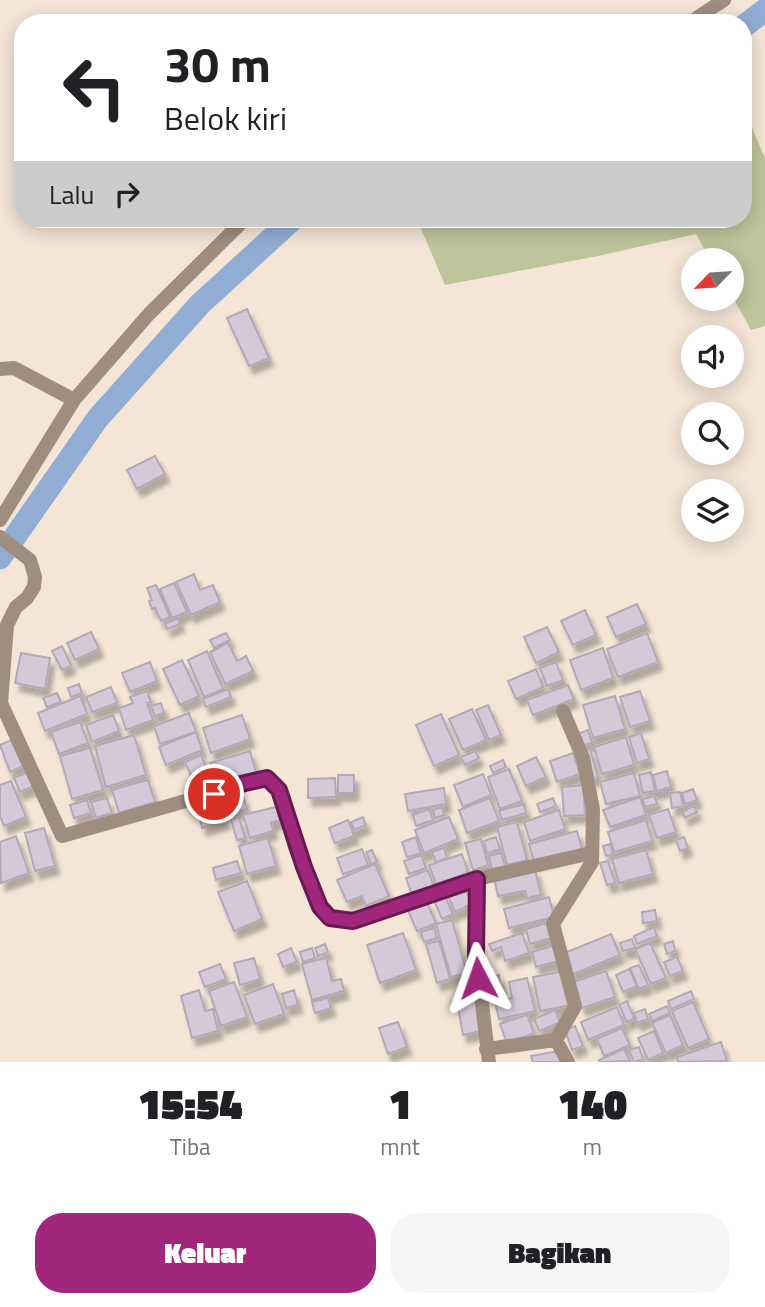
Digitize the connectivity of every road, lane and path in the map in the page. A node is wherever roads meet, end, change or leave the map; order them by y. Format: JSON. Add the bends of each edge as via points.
{"nodes":[{"id":1,"x":724,"y":0,"type":"edge"},
{"id":2,"x":703,"y":14,"type":"edge"},
{"id":3,"x":236,"y":228,"type":"edge"},
{"id":4,"x":0,"y":369,"type":"edge"},
{"id":5,"x":74,"y":400,"type":"junction"},
{"id":6,"x":0,"y":520,"type":"edge"},
{"id":7,"x":0,"y":537,"type":"edge"},
{"id":8,"x":563,"y":711,"type":"dead end"},
{"id":9,"x":591,"y":853,"type":"junction"},
{"id":10,"x":477,"y":879,"type":"junction"},
{"id":11,"x":556,"y":1040,"type":"junction"},
{"id":12,"x":487,"y":1055,"type":"edge"},
{"id":13,"x":568,"y":1062,"type":"edge"}],
"edges":[{"from":1,"to":2,"type":"street"},
{"from":3,"to":5,"type":"street","via":[[149,314]]},
{"from":4,"to":5,"type":"street","via":[[14,368]]},
{"from":5,"to":6,"type":"street"},
{"from":7,"to":10,"type":"street","via":[[30,560],[35,577],[34,587],[7,625],[1,703],[62,836],[267,778],[279,790],[300,859],[320,907],[330,918],[353,921]]},
{"from":8,"to":9,"type":"street","via":[[583,758],[593,809]]},
{"from":9,"to":10,"type":"street"},
{"from":9,"to":11,"type":"street","via":[[592,862],[554,924],[575,1006]]},
{"from":10,"to":12,"type":"street","via":[[476,954]]},
{"from":11,"to":12,"type":"street"},
{"from":11,"to":13,"type":"street"}]}
